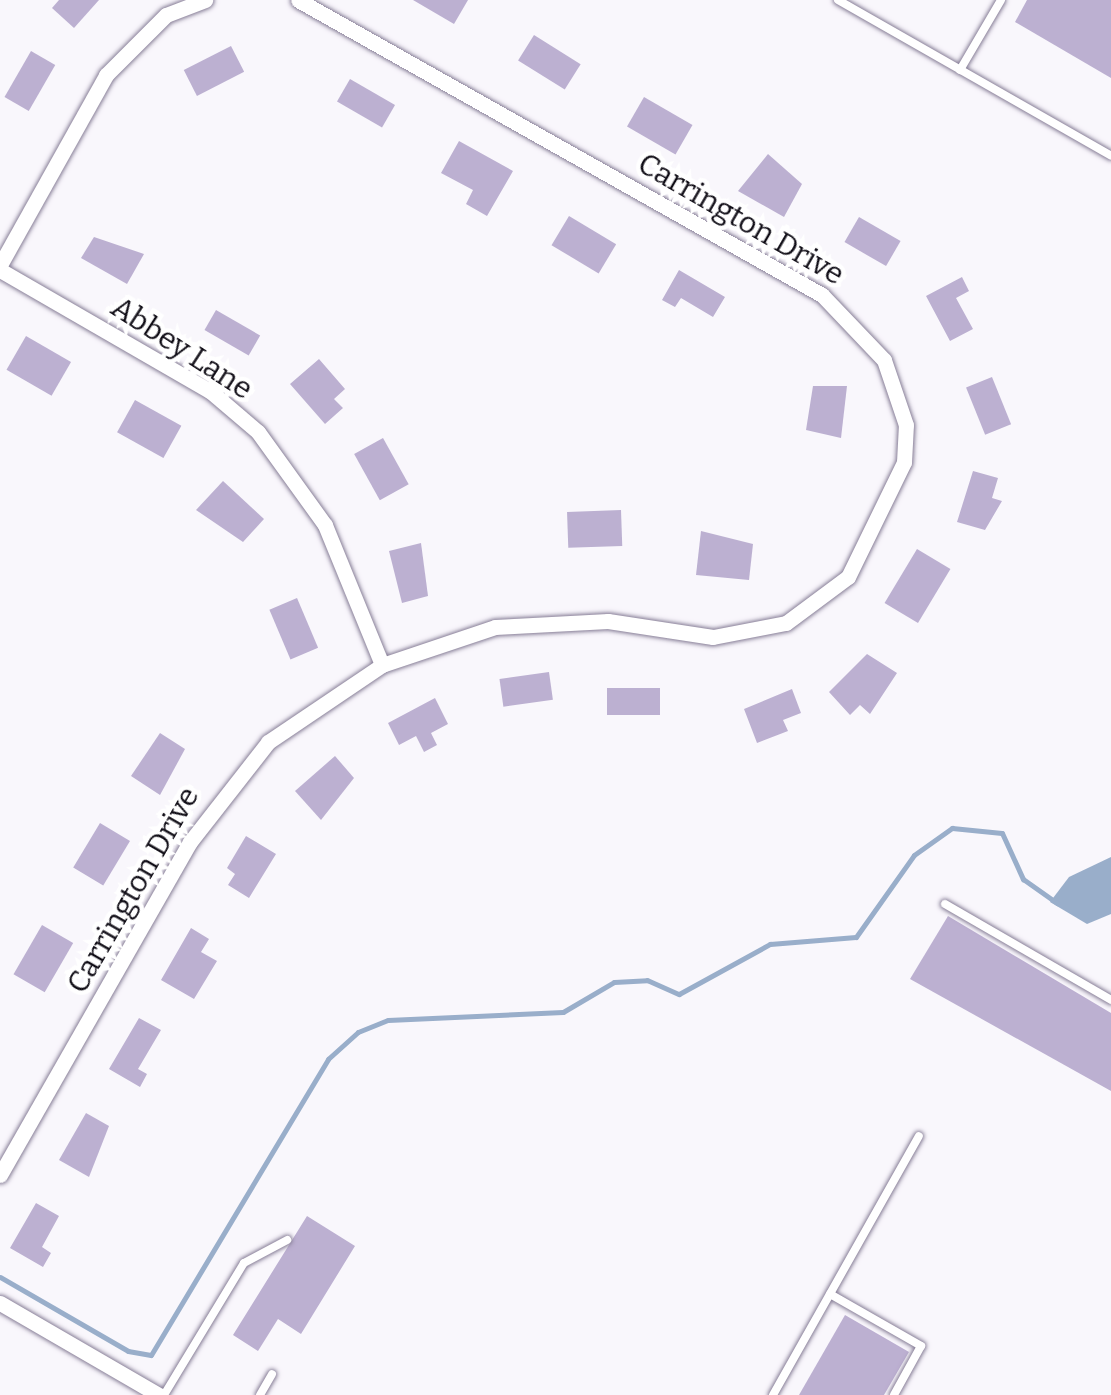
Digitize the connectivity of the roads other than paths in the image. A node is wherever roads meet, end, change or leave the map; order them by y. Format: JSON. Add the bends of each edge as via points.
{"nodes":[{"id":1,"x":205,"y":0,"type":"edge"},
{"id":2,"x":298,"y":0,"type":"edge"},
{"id":3,"x":838,"y":0,"type":"edge"},
{"id":4,"x":1001,"y":0,"type":"edge"},
{"id":5,"x":960,"y":70,"type":"junction"},
{"id":6,"x":1111,"y":156,"type":"edge"},
{"id":7,"x":0,"y":268,"type":"edge"},
{"id":8,"x":382,"y":665,"type":"junction"},
{"id":9,"x":945,"y":904,"type":"dead end"},
{"id":10,"x":1111,"y":1000,"type":"edge"},
{"id":11,"x":920,"y":1136,"type":"dead end"},
{"id":12,"x":0,"y":1175,"type":"edge"},
{"id":13,"x":287,"y":1240,"type":"dead end"},
{"id":14,"x":830,"y":1294,"type":"junction"},
{"id":15,"x":0,"y":1303,"type":"edge"},
{"id":16,"x":272,"y":1374,"type":"dead end"},
{"id":17,"x":161,"y":1395,"type":"edge"},
{"id":18,"x":260,"y":1395,"type":"edge"},
{"id":19,"x":773,"y":1395,"type":"edge"},
{"id":20,"x":894,"y":1395,"type":"edge"}],
"edges":[{"from":1,"to":7,"type":"street","via":[[166,15],[106,75]]},
{"from":2,"to":8,"type":"street","name":"Carrington Drive","via":[[822,295],[884,360],[906,425],[904,462],[871,540],[848,577],[786,623],[713,637],[608,621],[495,627]]},
{"from":3,"to":5,"type":"lane"},
{"from":4,"to":5,"type":"lane"},
{"from":5,"to":6,"type":"lane"},
{"from":7,"to":8,"type":"street","name":"Abbey Lane","via":[[210,391],[258,432],[324,525]]},
{"from":8,"to":12,"type":"street","name":"Carrington Drive","via":[[268,742],[222,792]]},
{"from":9,"to":10,"type":"lane"},
{"from":11,"to":14,"type":"lane"},
{"from":13,"to":17,"type":"lane","via":[[244,1263]]},
{"from":14,"to":19,"type":"lane"},
{"from":14,"to":20,"type":"lane","via":[[920,1346]]},
{"from":15,"to":17,"type":"street"},
{"from":16,"to":18,"type":"lane"}]}
